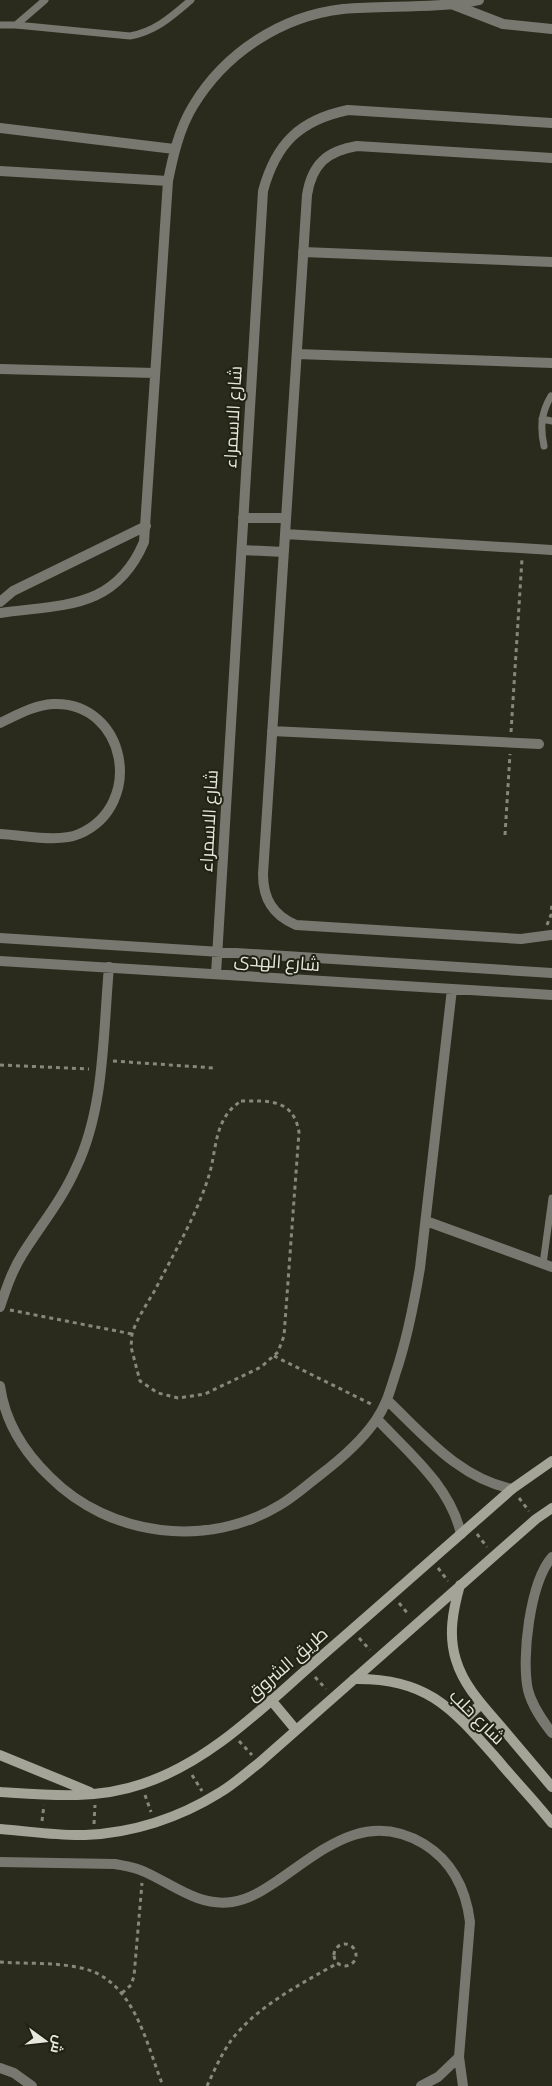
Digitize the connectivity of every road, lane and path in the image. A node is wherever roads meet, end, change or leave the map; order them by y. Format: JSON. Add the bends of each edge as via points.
{"nodes":[{"id":1,"x":44,"y":0,"type":"edge"},
{"id":2,"x":191,"y":0,"type":"edge"},
{"id":3,"x":479,"y":0,"type":"edge"},
{"id":4,"x":387,"y":4,"type":"edge"},
{"id":5,"x":342,"y":5,"type":"edge"},
{"id":6,"x":454,"y":5,"type":"junction"},
{"id":7,"x":16,"y":24,"type":"junction"},
{"id":8,"x":0,"y":25,"type":"edge"},
{"id":9,"x":552,"y":29,"type":"edge"},
{"id":10,"x":552,"y":123,"type":"edge"},
{"id":11,"x":0,"y":128,"type":"edge"},
{"id":12,"x":174,"y":149,"type":"junction"},
{"id":13,"x":552,"y":158,"type":"edge"},
{"id":14,"x":0,"y":171,"type":"edge"},
{"id":15,"x":168,"y":181,"type":"junction"},
{"id":16,"x":303,"y":252,"type":"junction"},
{"id":17,"x":552,"y":262,"type":"edge"},
{"id":18,"x":297,"y":354,"type":"junction"},
{"id":19,"x":552,"y":363,"type":"edge"},
{"id":20,"x":0,"y":369,"type":"edge"},
{"id":21,"x":155,"y":372,"type":"junction"},
{"id":22,"x":551,"y":396,"type":"edge"},
{"id":23,"x":542,"y":419,"type":"junction"},
{"id":24,"x":552,"y":421,"type":"edge"},
{"id":25,"x":544,"y":446,"type":"dead end"},
{"id":26,"x":243,"y":518,"type":"junction"},
{"id":27,"x":286,"y":518,"type":"junction"},
{"id":28,"x":146,"y":526,"type":"junction"},
{"id":29,"x":285,"y":534,"type":"junction"},
{"id":30,"x":522,"y":548,"type":"junction"},
{"id":31,"x":242,"y":550,"type":"junction"},
{"id":32,"x":552,"y":550,"type":"edge"},
{"id":33,"x":284,"y":552,"type":"junction"},
{"id":34,"x":0,"y":602,"type":"edge"},
{"id":35,"x":0,"y":613,"type":"edge"},
{"id":36,"x":0,"y":723,"type":"edge"},
{"id":37,"x":272,"y":731,"type":"junction"},
{"id":38,"x":511,"y":743,"type":"junction"},
{"id":39,"x":539,"y":744,"type":"dead end"},
{"id":40,"x":0,"y":834,"type":"edge"},
{"id":41,"x":505,"y":835,"type":"dead end"},
{"id":42,"x":551,"y":935,"type":"edge"},
{"id":43,"x":0,"y":938,"type":"edge"},
{"id":44,"x":217,"y":952,"type":"junction"},
{"id":45,"x":0,"y":961,"type":"edge"},
{"id":46,"x":109,"y":967,"type":"junction"},
{"id":47,"x":552,"y":972,"type":"edge"},
{"id":48,"x":216,"y":974,"type":"junction"},
{"id":49,"x":452,"y":989,"type":"junction"},
{"id":50,"x":552,"y":995,"type":"edge"},
{"id":51,"x":100,"y":1064,"type":"junction"},
{"id":52,"x":0,"y":1065,"type":"edge"},
{"id":53,"x":214,"y":1068,"type":"dead end"},
{"id":54,"x":552,"y":1198,"type":"edge"},
{"id":55,"x":426,"y":1221,"type":"junction"},
{"id":56,"x":548,"y":1266,"type":"edge"},
{"id":57,"x":5,"y":1309,"type":"edge"},
{"id":58,"x":132,"y":1334,"type":"junction"},
{"id":59,"x":274,"y":1356,"type":"junction"},
{"id":60,"x":0,"y":1386,"type":"edge"},
{"id":61,"x":387,"y":1400,"type":"junction"},
{"id":62,"x":380,"y":1414,"type":"junction"},
{"id":63,"x":552,"y":1461,"type":"edge"},
{"id":64,"x":512,"y":1489,"type":"junction"},
{"id":65,"x":552,"y":1508,"type":"edge"},
{"id":66,"x":536,"y":1519,"type":"junction"},
{"id":67,"x":470,"y":1526,"type":"junction"},
{"id":68,"x":461,"y":1534,"type":"junction"},
{"id":69,"x":494,"y":1555,"type":"junction"},
{"id":70,"x":552,"y":1557,"type":"edge"},
{"id":71,"x":431,"y":1560,"type":"junction"},
{"id":72,"x":458,"y":1586,"type":"junction"},
{"id":73,"x":392,"y":1594,"type":"junction"},
{"id":74,"x":416,"y":1623,"type":"junction"},
{"id":75,"x":352,"y":1630,"type":"junction"},
{"id":76,"x":377,"y":1658,"type":"junction"},
{"id":77,"x":307,"y":1668,"type":"junction"},
{"id":78,"x":354,"y":1679,"type":"junction"},
{"id":79,"x":334,"y":1696,"type":"junction"},
{"id":80,"x":271,"y":1700,"type":"junction"},
{"id":81,"x":481,"y":1704,"type":"junction"},
{"id":82,"x":463,"y":1721,"type":"junction"},
{"id":83,"x":296,"y":1730,"type":"junction"},
{"id":84,"x":232,"y":1732,"type":"junction"},
{"id":85,"x":552,"y":1733,"type":"edge"},
{"id":86,"x":0,"y":1755,"type":"edge"},
{"id":87,"x":259,"y":1763,"type":"junction"},
{"id":88,"x":185,"y":1765,"type":"junction"},
{"id":89,"x":141,"y":1785,"type":"junction"},
{"id":90,"x":552,"y":1787,"type":"edge"},
{"id":91,"x":0,"y":1792,"type":"edge"},
{"id":92,"x":45,"y":1794,"type":"junction"},
{"id":93,"x":96,"y":1794,"type":"junction"},
{"id":94,"x":208,"y":1800,"type":"junction"},
{"id":95,"x":155,"y":1823,"type":"junction"},
{"id":96,"x":552,"y":1823,"type":"edge"},
{"id":97,"x":0,"y":1829,"type":"edge"},
{"id":98,"x":40,"y":1832,"type":"junction"},
{"id":99,"x":94,"y":1834,"type":"junction"},
{"id":100,"x":0,"y":1862,"type":"edge"},
{"id":101,"x":143,"y":1871,"type":"junction"},
{"id":102,"x":0,"y":1962,"type":"edge"},
{"id":103,"x":338,"y":1963,"type":"junction"},
{"id":104,"x":122,"y":1993,"type":"junction"},
{"id":105,"x":459,"y":2057,"type":"junction"},
{"id":106,"x":0,"y":2068,"type":"edge"},
{"id":107,"x":32,"y":2086,"type":"edge"},
{"id":108,"x":163,"y":2086,"type":"edge"},
{"id":109,"x":207,"y":2086,"type":"edge"},
{"id":110,"x":421,"y":2086,"type":"edge"},
{"id":111,"x":463,"y":2086,"type":"edge"}],
"edges":[{"from":1,"to":7,"type":"lane"},
{"from":2,"to":7,"type":"lane","via":[[163,25],[130,36]]},
{"from":3,"to":6,"type":"street"},
{"from":4,"to":5,"type":"street"},
{"from":4,"to":6,"type":"street"},
{"from":5,"to":12,"type":"street","via":[[297,19],[255,40],[220,69],[192,107]]},
{"from":6,"to":9,"type":"street","via":[[504,24]]},
{"from":7,"to":8,"type":"lane"},
{"from":10,"to":26,"type":"street","name":"شارع الاسمراء","via":[[348,110],[309,123],[278,152],[268,171],[263,191]]},
{"from":11,"to":12,"type":"street"},
{"from":12,"to":15,"type":"street"},
{"from":13,"to":16,"type":"street","via":[[357,146],[342,148],[328,155],[310,180]]},
{"from":14,"to":15,"type":"street"},
{"from":15,"to":21,"type":"street"},
{"from":16,"to":17,"type":"street"},
{"from":16,"to":18,"type":"street"},
{"from":18,"to":19,"type":"street"},
{"from":18,"to":27,"type":"street"},
{"from":20,"to":21,"type":"street"},
{"from":21,"to":28,"type":"street"},
{"from":22,"to":23,"type":"lane"},
{"from":23,"to":24,"type":"lane"},
{"from":23,"to":25,"type":"lane"},
{"from":26,"to":27,"type":"street"},
{"from":26,"to":31,"type":"street","name":"شارع الاسمراء"},
{"from":27,"to":29,"type":"street"},
{"from":28,"to":34,"type":"street","via":[[13,592]]},
{"from":28,"to":35,"type":"street","via":[[136,561],[108,590],[90,599]]},
{"from":29,"to":30,"type":"street"},
{"from":29,"to":33,"type":"street"},
{"from":30,"to":32,"type":"street"},
{"from":30,"to":38,"type":"path"},
{"from":31,"to":33,"type":"street"},
{"from":31,"to":44,"type":"street","name":"شارع الاسمراء"},
{"from":33,"to":37,"type":"street"},
{"from":36,"to":40,"type":"street","via":[[36,706],[73,706],[104,726],[120,758],[121,777],[108,812],[78,834],[60,838]]},
{"from":37,"to":38,"type":"street"},
{"from":37,"to":42,"type":"street","via":[[263,887],[270,906],[284,920],[309,927],[521,940]]},
{"from":38,"to":39,"type":"street"},
{"from":38,"to":41,"type":"path"},
{"from":43,"to":44,"type":"street","name":"شارع الهدى"},
{"from":44,"to":47,"type":"street","name":"شارع الهدى"},
{"from":44,"to":48,"type":"street","name":"شارع الاسمراء"},
{"from":45,"to":46,"type":"street","name":"شارع الهدى"},
{"from":46,"to":48,"type":"street","name":"شارع الهدى"},
{"from":46,"to":51,"type":"street"},
{"from":48,"to":49,"type":"street","name":"شارع الهدى"},
{"from":49,"to":50,"type":"street","name":"شارع الهدى"},
{"from":49,"to":55,"type":"street"},
{"from":51,"to":52,"type":"path"},
{"from":51,"to":53,"type":"path"},
{"from":51,"to":57,"type":"street","via":[[89,1135],[77,1167],[62,1197],[22,1256],[7,1286]]},
{"from":54,"to":56,"type":"lane"},
{"from":55,"to":56,"type":"street"},
{"from":55,"to":61,"type":"street","via":[[412,1314]]},
{"from":57,"to":58,"type":"path"},
{"from":58,"to":59,"type":"path","via":[[132,1353],[140,1381],[158,1393],[178,1398],[206,1394],[261,1367]]},
{"from":58,"to":59,"type":"path","via":[[197,1208],[210,1172],[222,1120],[241,1101],[274,1101],[289,1110],[299,1132],[285,1328],[282,1344]]},
{"from":59,"to":62,"type":"path"},
{"from":60,"to":62,"type":"street","via":[[13,1430],[34,1462],[62,1489],[94,1511],[130,1525],[168,1532],[207,1530],[245,1522],[280,1505],[345,1455],[363,1438]]},
{"from":61,"to":62,"type":"street"},
{"from":61,"to":64,"type":"street","via":[[464,1470],[494,1486]]},
{"from":62,"to":68,"type":"street","via":[[444,1492],[458,1519]]},
{"from":63,"to":64,"type":"street","name":"طريق الشروق"},
{"from":64,"to":66,"type":"path"},
{"from":64,"to":67,"type":"street","name":"طريق الشروق"},
{"from":65,"to":66,"type":"street"},
{"from":66,"to":69,"type":"street"},
{"from":67,"to":68,"type":"street","name":"طريق الشروق"},
{"from":67,"to":69,"type":"path"},
{"from":68,"to":71,"type":"street","name":"طريق الشروق"},
{"from":69,"to":72,"type":"street"},
{"from":70,"to":85,"type":"street","via":[[536,1584],[530,1610],[526,1672],[534,1706]]},
{"from":71,"to":72,"type":"path"},
{"from":71,"to":73,"type":"street","name":"طريق الشروق"},
{"from":72,"to":74,"type":"street"},
{"from":72,"to":81,"type":"street","name":"شارع حلب","via":[[452,1634],[456,1660],[466,1683]]},
{"from":73,"to":74,"type":"path"},
{"from":73,"to":75,"type":"street","name":"طريق الشروق"},
{"from":74,"to":76,"type":"street"},
{"from":75,"to":76,"type":"path"},
{"from":75,"to":77,"type":"street","name":"طريق الشروق"},
{"from":76,"to":78,"type":"street"},
{"from":77,"to":79,"type":"path"},
{"from":77,"to":80,"type":"street","name":"طريق الشروق"},
{"from":78,"to":79,"type":"street"},
{"from":78,"to":82,"type":"street","name":"شارع حلب","via":[[402,1683],[445,1704]]},
{"from":79,"to":83,"type":"street"},
{"from":80,"to":83,"type":"street"},
{"from":80,"to":84,"type":"street","name":"طريق الشروق"},
{"from":81,"to":82,"type":"street"},
{"from":81,"to":90,"type":"street","name":"شارع حلب"},
{"from":82,"to":96,"type":"street","name":"شارع حلب"},
{"from":83,"to":87,"type":"street"},
{"from":84,"to":87,"type":"path"},
{"from":84,"to":88,"type":"street","name":"طريق الشروق"},
{"from":86,"to":93,"type":"street"},
{"from":87,"to":94,"type":"street"},
{"from":88,"to":89,"type":"street","name":"طريق الشروق"},
{"from":88,"to":94,"type":"path"},
{"from":89,"to":93,"type":"street","name":"طريق الشروق"},
{"from":89,"to":95,"type":"path"},
{"from":91,"to":92,"type":"street","name":"طريق الشروق"},
{"from":92,"to":93,"type":"street","name":"طريق الشروق"},
{"from":92,"to":98,"type":"path"},
{"from":93,"to":99,"type":"path"},
{"from":94,"to":95,"type":"street"},
{"from":95,"to":99,"type":"street","via":[[120,1832]]},
{"from":97,"to":98,"type":"street"},
{"from":98,"to":99,"type":"street"},
{"from":100,"to":101,"type":"street","via":[[115,1864]]},
{"from":101,"to":104,"type":"path","via":[[134,1976],[131,1985]]},
{"from":101,"to":105,"type":"street","via":[[190,1896],[218,1903],[232,1902],[258,1893],[335,1841],[354,1834],[375,1831],[415,1839],[448,1864],[467,1901],[470,1922]]},
{"from":102,"to":104,"type":"path","via":[[83,1968],[102,1976]]},
{"from":103,"to":103,"type":"path","via":[[350,1964],[355,1957],[353,1948],[345,1944],[337,1947],[334,1955]]},
{"from":103,"to":109,"type":"path","via":[[295,1987],[256,2015],[231,2041]]},
{"from":104,"to":108,"type":"path","via":[[138,2016]]},
{"from":105,"to":110,"type":"street","via":[[438,2077]]},
{"from":105,"to":111,"type":"street"},
{"from":106,"to":107,"type":"street","via":[[14,2073]]}]}
